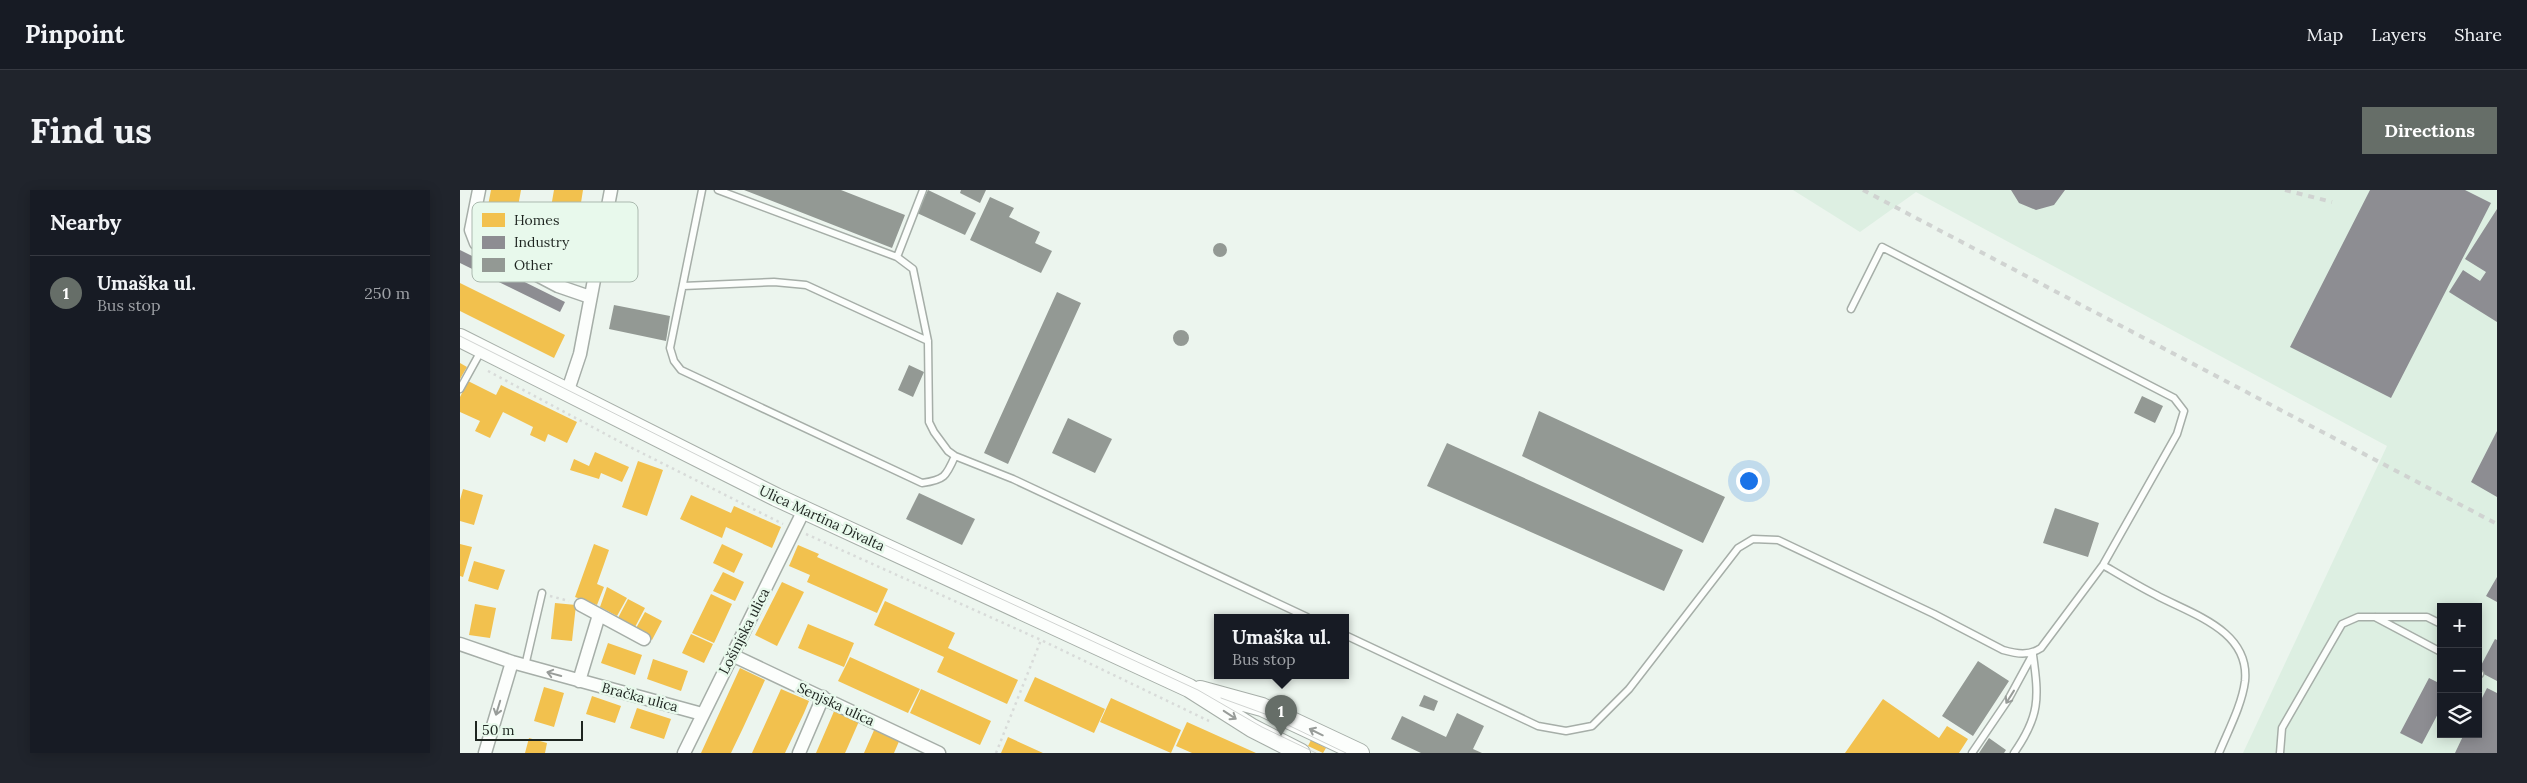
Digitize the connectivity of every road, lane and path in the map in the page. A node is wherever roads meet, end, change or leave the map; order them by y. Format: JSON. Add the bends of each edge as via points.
{"nodes":[{"id":1,"x":702,"y":190,"type":"edge"},
{"id":2,"x":718,"y":190,"type":"edge"},
{"id":3,"x":923,"y":190,"type":"edge"},
{"id":4,"x":897,"y":257,"type":"junction"},
{"id":5,"x":550,"y":282,"type":"edge"},
{"id":6,"x":593,"y":282,"type":"edge"},
{"id":7,"x":683,"y":286,"type":"junction"},
{"id":8,"x":590,"y":297,"type":"junction"},
{"id":9,"x":1851,"y":309,"type":"dead end"},
{"id":10,"x":460,"y":338,"type":"edge"},
{"id":11,"x":928,"y":341,"type":"junction"},
{"id":12,"x":478,"y":357,"type":"junction"},
{"id":13,"x":460,"y":389,"type":"edge"},
{"id":14,"x":567,"y":393,"type":"junction"},
{"id":15,"x":955,"y":456,"type":"junction"},
{"id":16,"x":804,"y":510,"type":"junction"},
{"id":17,"x":795,"y":529,"type":"junction"},
{"id":18,"x":2103,"y":565,"type":"junction"},
{"id":19,"x":542,"y":593,"type":"joint"},
{"id":20,"x":581,"y":605,"type":"joint"},
{"id":21,"x":1301,"y":614,"type":"edge"},
{"id":22,"x":599,"y":615,"type":"junction"},
{"id":23,"x":2375,"y":616,"type":"junction"},
{"id":24,"x":2437,"y":622,"type":"edge"},
{"id":25,"x":1349,"y":637,"type":"edge"},
{"id":26,"x":644,"y":639,"type":"dead end"},
{"id":27,"x":1041,"y":640,"type":"junction"},
{"id":28,"x":460,"y":644,"type":"edge"},
{"id":29,"x":2437,"y":650,"type":"edge"},
{"id":30,"x":2033,"y":654,"type":"junction"},
{"id":31,"x":732,"y":655,"type":"junction"},
{"id":32,"x":512,"y":662,"type":"junction"},
{"id":33,"x":525,"y":666,"type":"junction"},
{"id":34,"x":579,"y":680,"type":"junction"},
{"id":35,"x":1189,"y":688,"type":"junction"},
{"id":36,"x":823,"y":697,"type":"junction"},
{"id":37,"x":702,"y":714,"type":"junction"},
{"id":38,"x":1212,"y":722,"type":"dead end"},
{"id":39,"x":915,"y":748,"type":"edge"},
{"id":40,"x":485,"y":753,"type":"edge"},
{"id":41,"x":684,"y":753,"type":"edge"},
{"id":42,"x":799,"y":753,"type":"edge"},
{"id":43,"x":939,"y":753,"type":"edge"},
{"id":44,"x":996,"y":753,"type":"edge"},
{"id":45,"x":1301,"y":753,"type":"edge"},
{"id":46,"x":1360,"y":753,"type":"edge"},
{"id":47,"x":1972,"y":753,"type":"edge"},
{"id":48,"x":2014,"y":753,"type":"edge"},
{"id":49,"x":2219,"y":753,"type":"edge"},
{"id":50,"x":2280,"y":753,"type":"edge"}],
"edges":[{"from":1,"to":7,"type":"lane"},
{"from":2,"to":4,"type":"lane"},
{"from":3,"to":4,"type":"lane"},
{"from":4,"to":11,"type":"lane","via":[[913,269]]},
{"from":5,"to":8,"type":"street"},
{"from":6,"to":8,"type":"street"},
{"from":7,"to":11,"type":"lane","via":[[774,282],[806,285]]},
{"from":7,"to":15,"type":"lane","via":[[670,348],[681,370],[922,483],[938,481],[947,474]]},
{"from":8,"to":14,"type":"street","via":[[580,354]]},
{"from":9,"to":18,"type":"lane","via":[[1882,247],[2174,398],[2184,411],[2177,434]]},
{"from":10,"to":12,"type":"street","name":"Ulica Martina Divalta"},
{"from":11,"to":15,"type":"lane","via":[[930,422],[942,445]]},
{"from":12,"to":13,"type":"lane"},
{"from":12,"to":14,"type":"street","name":"Ulica Martina Divalta"},
{"from":12,"to":17,"type":"path","via":[[624,444]]},
{"from":14,"to":16,"type":"street","name":"Ulica Martina Divalta"},
{"from":15,"to":21,"type":"lane","via":[[1013,479]]},
{"from":16,"to":17,"type":"street","name":"Lošinjska ulica"},
{"from":16,"to":35,"type":"street","name":"Ulica Martina Divalta"},
{"from":17,"to":27,"type":"path"},
{"from":17,"to":31,"type":"street","name":"Lošinjska ulica"},
{"from":18,"to":30,"type":"lane","via":[[2041,648]]},
{"from":18,"to":49,"type":"lane","via":[[2214,624],[2232,640],[2242,658],[2245,681]]},
{"from":19,"to":20,"type":"path"},
{"from":19,"to":33,"type":"lane"},
{"from":20,"to":22,"type":"street"},
{"from":22,"to":26,"type":"street"},
{"from":22,"to":34,"type":"street"},
{"from":23,"to":24,"type":"lane","via":[[2427,618]]},
{"from":23,"to":29,"type":"lane"},
{"from":23,"to":50,"type":"lane","via":[[2358,616],[2342,624],[2282,728]]},
{"from":25,"to":30,"type":"lane","via":[[1538,726],[1566,731],[1592,726],[1629,689],[1738,548],[1754,539],[1778,540],[2003,650],[2014,654]]},
{"from":27,"to":38,"type":"path"},
{"from":27,"to":44,"type":"path"},
{"from":28,"to":32,"type":"street","name":"Bračka ulica"},
{"from":30,"to":47,"type":"lane","one_way":true,"via":[[2008,700]]},
{"from":30,"to":48,"type":"lane","via":[[2037,702]]},
{"from":31,"to":36,"type":"street","name":"Senjska ulica"},
{"from":31,"to":37,"type":"street","name":"Lošinjska ulica"},
{"from":32,"to":33,"type":"street","name":"Bračka ulica"},
{"from":32,"to":40,"type":"street","one_way":true},
{"from":34,"to":33,"type":"street","name":"Bračka ulica","one_way":true},
{"from":34,"to":37,"type":"street","name":"Bračka ulica"},
{"from":35,"to":45,"type":"street","name":"Ulica Martina Divalta","one_way":true,"via":[[1252,728]]},
{"from":46,"to":35,"type":"street","name":"Ulica Martina Divalta","one_way":true,"via":[[1262,707]]},
{"from":36,"to":39,"type":"street","name":"Senjska ulica"},
{"from":36,"to":42,"type":"street"},
{"from":37,"to":41,"type":"street","name":"Lošinjska ulica"},
{"from":39,"to":43,"type":"street","name":"Senjska ulica"}]}
